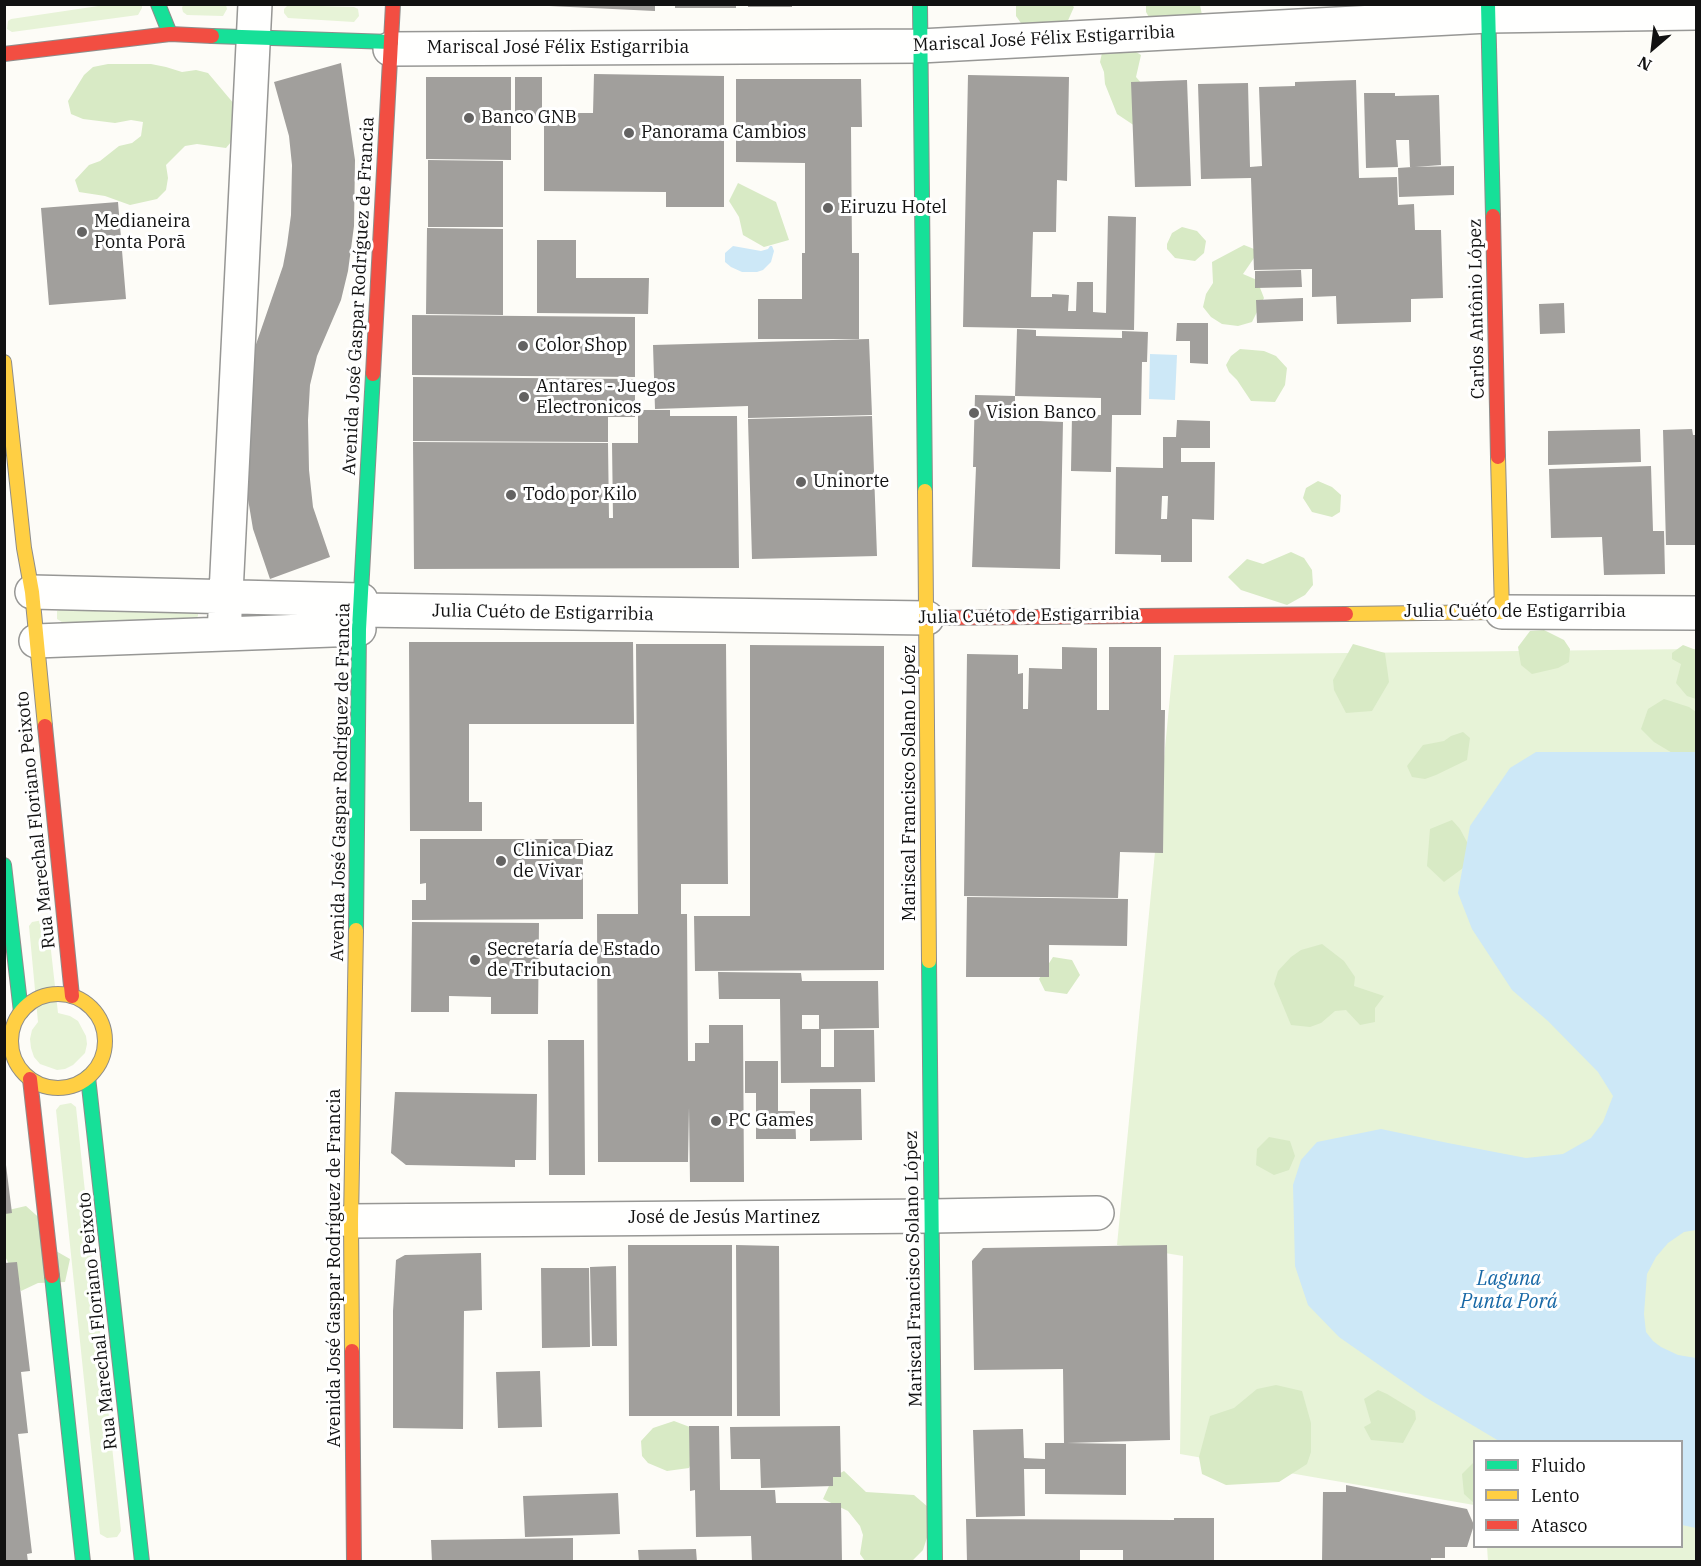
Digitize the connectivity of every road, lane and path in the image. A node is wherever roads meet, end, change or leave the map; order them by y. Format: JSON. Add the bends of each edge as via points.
{"nodes":[{"id":1,"x":158,"y":4,"type":"edge"},
{"id":2,"x":255,"y":4,"type":"edge"},
{"id":3,"x":393,"y":4,"type":"edge"},
{"id":4,"x":920,"y":4,"type":"edge"},
{"id":5,"x":1488,"y":10,"type":"edge"},
{"id":6,"x":1696,"y":13,"type":"edge"},
{"id":7,"x":170,"y":34,"type":"junction"},
{"id":8,"x":253,"y":37,"type":"junction"},
{"id":9,"x":391,"y":45,"type":"junction"},
{"id":10,"x":920,"y":46,"type":"junction"},
{"id":11,"x":4,"y":54,"type":"edge"},
{"id":12,"x":4,"y":362,"type":"edge"},
{"id":13,"x":32,"y":592,"type":"junction"},
{"id":14,"x":225,"y":597,"type":"junction"},
{"id":15,"x":1502,"y":612,"type":"junction"},
{"id":16,"x":1696,"y":612,"type":"edge"},
{"id":17,"x":361,"y":613,"type":"junction"},
{"id":18,"x":927,"y":618,"type":"junction"},
{"id":19,"x":224,"y":634,"type":"junction"},
{"id":20,"x":36,"y":640,"type":"junction"},
{"id":21,"x":4,"y":865,"type":"edge"},
{"id":22,"x":72,"y":996,"type":"junction"},
{"id":23,"x":13,"y":1018,"type":"edge"},
{"id":24,"x":4,"y":1076,"type":"edge"},
{"id":25,"x":27,"y":1076,"type":"junction"},
{"id":26,"x":88,"y":1077,"type":"junction"},
{"id":27,"x":1097,"y":1213,"type":"dead end"},
{"id":28,"x":932,"y":1216,"type":"junction"},
{"id":29,"x":351,"y":1221,"type":"junction"},
{"id":30,"x":135,"y":1560,"type":"edge"},
{"id":31,"x":83,"y":1562,"type":"edge"},
{"id":32,"x":354,"y":1562,"type":"edge"},
{"id":33,"x":935,"y":1562,"type":"edge"}],
"edges":[{"from":1,"to":7,"type":"main road"},
{"from":2,"to":8,"type":"street"},
{"from":3,"to":9,"type":"main road","name":"Avenida José Gaspar Rodríguez de Francia"},
{"from":4,"to":10,"type":"main road","name":"Mariscal Francisco Solano López"},
{"from":5,"to":6,"type":"street","name":"Mariscal José Félix Estigarribia"},
{"from":5,"to":10,"type":"street","name":"Mariscal José Félix Estigarribia"},
{"from":5,"to":15,"type":"main road","name":"Carlos Antônio López"},
{"from":7,"to":8,"type":"main road"},
{"from":7,"to":11,"type":"main road"},
{"from":8,"to":9,"type":"main road"},
{"from":8,"to":14,"type":"street"},
{"from":9,"to":10,"type":"street","name":"Mariscal José Félix Estigarribia"},
{"from":9,"to":17,"type":"main road","name":"Avenida José Gaspar Rodríguez de Francia"},
{"from":10,"to":18,"type":"main road","name":"Mariscal Francisco Solano López"},
{"from":12,"to":13,"type":"main road","name":"Rua Marechal Floriano Peixoto"},
{"from":13,"to":14,"type":"street","name":"Julia Cuéto de Estigarribia"},
{"from":13,"to":20,"type":"main road","name":"Rua Marechal Floriano Peixoto"},
{"from":14,"to":17,"type":"street","name":"Julia Cuéto de Estigarribia"},
{"from":14,"to":19,"type":"street"},
{"from":15,"to":16,"type":"street","name":"Julia Cuéto de Estigarribia"},
{"from":15,"to":18,"type":"main road","name":"Julia Cuéto de Estigarribia"},
{"from":17,"to":18,"type":"street","name":"Julia Cuéto de Estigarribia"},
{"from":17,"to":19,"type":"street","name":"Julia Cuéto de Estigarribia"},
{"from":17,"to":29,"type":"main road","name":"Avenida José Gaspar Rodríguez de Francia"},
{"from":18,"to":28,"type":"main road","name":"Mariscal Francisco Solano López"},
{"from":19,"to":20,"type":"street","name":"Julia Cuéto de Estigarribia"},
{"from":20,"to":22,"type":"main road","name":"Rua Marechal Floriano Peixoto"},
{"from":21,"to":23,"type":"main road","name":"Rua Marechal Floriano Peixoto"},
{"from":22,"to":23,"type":"main road","via":[[45,996]]},
{"from":22,"to":26,"type":"main road","via":[[93,1010],[105,1037],[101,1060]]},
{"from":23,"to":25,"type":"main road","via":[[11,1050]]},
{"from":24,"to":25,"type":"main road"},
{"from":25,"to":26,"type":"main road","via":[[53,1088],[79,1083]]},
{"from":25,"to":31,"type":"main road"},
{"from":26,"to":30,"type":"main road","name":"Rua Marechal Floriano Peixoto"},
{"from":27,"to":28,"type":"street","name":"José de Jesús Martinez"},
{"from":28,"to":29,"type":"street","name":"José de Jesús Martinez"},
{"from":28,"to":33,"type":"main road","name":"Mariscal Francisco Solano López"},
{"from":29,"to":32,"type":"main road","name":"Avenida José Gaspar Rodríguez de Francia"}]}
